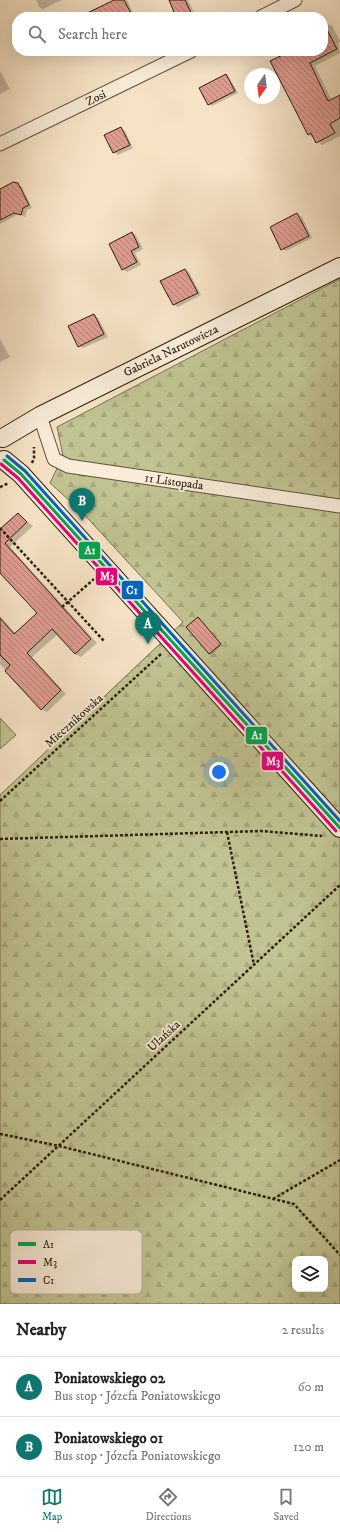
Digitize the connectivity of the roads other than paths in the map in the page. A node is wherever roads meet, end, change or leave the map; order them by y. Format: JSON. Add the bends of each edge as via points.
{"nodes":[{"id":1,"x":296,"y":0,"type":"edge"},
{"id":2,"x":271,"y":12,"type":"edge"},
{"id":3,"x":181,"y":56,"type":"edge"},
{"id":4,"x":0,"y":144,"type":"edge"},
{"id":5,"x":340,"y":267,"type":"edge"},
{"id":6,"x":40,"y":416,"type":"junction"},
{"id":7,"x":1,"y":436,"type":"edge"},
{"id":8,"x":2,"y":462,"type":"edge"},
{"id":9,"x":340,"y":506,"type":"edge"},
{"id":10,"x":340,"y":828,"type":"edge"}],
"edges":[{"from":1,"to":2,"type":"street"},
{"from":3,"to":4,"type":"street","name":"Zosi"},
{"from":5,"to":6,"type":"street","name":"Gabriela Narutowicza"},
{"from":6,"to":7,"type":"street","name":"Gabriela Narutowicza"},
{"from":6,"to":9,"type":"street","name":"11 Listopada","via":[[54,459],[68,466]]},
{"from":7,"to":8,"type":"street","name":"Gabriela Narutowicza","via":[[6,451]]},
{"from":8,"to":10,"type":"street","via":[[21,474]]}]}
